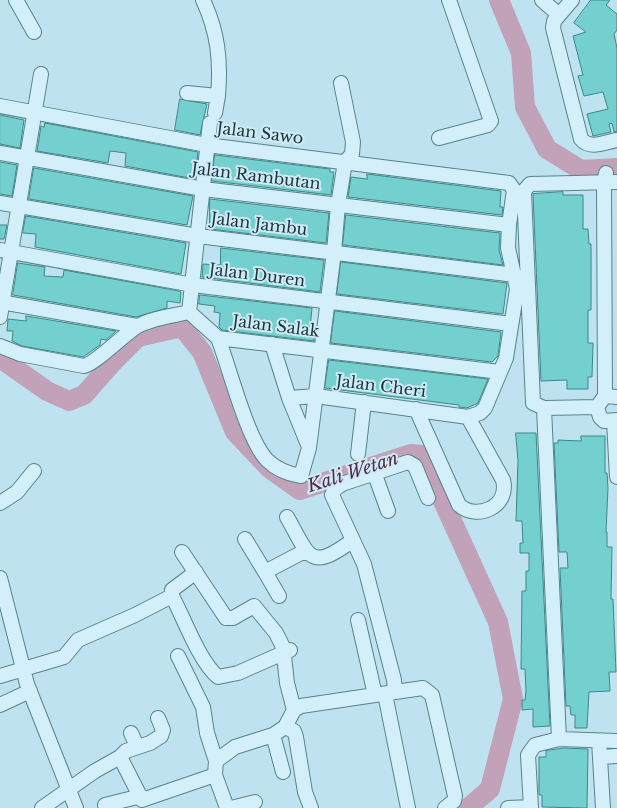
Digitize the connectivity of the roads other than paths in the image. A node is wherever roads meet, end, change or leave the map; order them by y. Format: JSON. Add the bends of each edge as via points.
{"nodes":[{"id":1,"x":16,"y":0,"type":"edge"},
{"id":2,"x":203,"y":0,"type":"edge"},
{"id":3,"x":449,"y":0,"type":"edge"},
{"id":4,"x":542,"y":0,"type":"edge"},
{"id":5,"x":572,"y":0,"type":"edge"},
{"id":6,"x":559,"y":15,"type":"junction"},
{"id":7,"x":34,"y":32,"type":"dead end"},
{"id":8,"x":41,"y":74,"type":"dead end"},
{"id":9,"x":340,"y":83,"type":"dead end"},
{"id":10,"x":187,"y":93,"type":"dead end"},
{"id":11,"x":218,"y":96,"type":"junction"},
{"id":12,"x":0,"y":106,"type":"edge"},
{"id":13,"x":35,"y":113,"type":"junction"},
{"id":14,"x":439,"y":138,"type":"dead end"},
{"id":15,"x":617,"y":140,"type":"edge"},
{"id":16,"x":207,"y":145,"type":"junction"},
{"id":17,"x":0,"y":153,"type":"edge"},
{"id":18,"x":27,"y":158,"type":"junction"},
{"id":19,"x":345,"y":162,"type":"junction"},
{"id":20,"x":609,"y":179,"type":"edge"},
{"id":21,"x":203,"y":189,"type":"junction"},
{"id":22,"x":0,"y":203,"type":"edge"},
{"id":23,"x":338,"y":205,"type":"junction"},
{"id":24,"x":19,"y":206,"type":"junction"},
{"id":25,"x":509,"y":225,"type":"junction"},
{"id":26,"x":198,"y":236,"type":"junction"},
{"id":27,"x":6,"y":251,"type":"edge"},
{"id":28,"x":334,"y":252,"type":"junction"},
{"id":29,"x":515,"y":275,"type":"junction"},
{"id":30,"x":193,"y":286,"type":"junction"},
{"id":31,"x":1,"y":302,"type":"edge"},
{"id":32,"x":328,"y":302,"type":"junction"},
{"id":33,"x":188,"y":312,"type":"junction"},
{"id":34,"x":0,"y":317,"type":"edge"},
{"id":35,"x":511,"y":324,"type":"junction"},
{"id":36,"x":138,"y":326,"type":"junction"},
{"id":37,"x":218,"y":338,"type":"junction"},
{"id":38,"x":272,"y":344,"type":"junction"},
{"id":39,"x":0,"y":346,"type":"edge"},
{"id":40,"x":321,"y":350,"type":"junction"},
{"id":41,"x":500,"y":372,"type":"junction"},
{"id":42,"x":316,"y":396,"type":"junction"},
{"id":43,"x":289,"y":398,"type":"junction"},
{"id":44,"x":606,"y":400,"type":"edge"},
{"id":45,"x":364,"y":402,"type":"junction"},
{"id":46,"x":544,"y":408,"type":"junction"},
{"id":47,"x":416,"y":409,"type":"junction"},
{"id":48,"x":468,"y":417,"type":"junction"},
{"id":49,"x":616,"y":421,"type":"edge"},
{"id":50,"x":309,"y":448,"type":"junction"},
{"id":51,"x":358,"y":454,"type":"dead end"},
{"id":52,"x":34,"y":471,"type":"dead end"},
{"id":53,"x":374,"y":472,"type":"junction"},
{"id":54,"x":617,"y":477,"type":"edge"},
{"id":55,"x":428,"y":498,"type":"dead end"},
{"id":56,"x":0,"y":503,"type":"edge"},
{"id":57,"x":388,"y":511,"type":"dead end"},
{"id":58,"x":288,"y":518,"type":"dead end"},
{"id":59,"x":245,"y":539,"type":"dead end"},
{"id":60,"x":354,"y":540,"type":"junction"},
{"id":61,"x":182,"y":552,"type":"dead end"},
{"id":62,"x":307,"y":553,"type":"junction"},
{"id":63,"x":196,"y":572,"type":"junction"},
{"id":64,"x":265,"y":572,"type":"junction"},
{"id":65,"x":0,"y":578,"type":"edge"},
{"id":66,"x":172,"y":596,"type":"junction"},
{"id":67,"x":279,"y":596,"type":"dead end"},
{"id":68,"x":358,"y":620,"type":"dead end"},
{"id":69,"x":288,"y":652,"type":"junction"},
{"id":70,"x":178,"y":656,"type":"dead end"},
{"id":71,"x":24,"y":669,"type":"junction"},
{"id":72,"x":0,"y":676,"type":"edge"},
{"id":73,"x":30,"y":691,"type":"junction"},
{"id":74,"x":385,"y":694,"type":"junction"},
{"id":75,"x":0,"y":705,"type":"edge"},
{"id":76,"x":294,"y":710,"type":"junction"},
{"id":77,"x":158,"y":718,"type":"dead end"},
{"id":78,"x":286,"y":727,"type":"junction"},
{"id":79,"x":131,"y":732,"type":"dead end"},
{"id":80,"x":273,"y":734,"type":"junction"},
{"id":81,"x":559,"y":739,"type":"junction"},
{"id":82,"x":599,"y":741,"type":"junction"},
{"id":83,"x":617,"y":741,"type":"edge"},
{"id":84,"x":137,"y":746,"type":"junction"},
{"id":85,"x":617,"y":756,"type":"edge"},
{"id":86,"x":600,"y":757,"type":"junction"},
{"id":87,"x":120,"y":758,"type":"junction"},
{"id":88,"x":216,"y":768,"type":"junction"},
{"id":89,"x":284,"y":772,"type":"dead end"},
{"id":90,"x":69,"y":790,"type":"junction"},
{"id":91,"x":141,"y":801,"type":"edge"},
{"id":92,"x":255,"y":802,"type":"dead end"},
{"id":93,"x":105,"y":805,"type":"dead end"},
{"id":94,"x":47,"y":807,"type":"edge"},
{"id":95,"x":531,"y":807,"type":"edge"},
{"id":96,"x":76,"y":808,"type":"edge"},
{"id":97,"x":227,"y":808,"type":"edge"},
{"id":98,"x":232,"y":808,"type":"edge"},
{"id":99,"x":311,"y":808,"type":"edge"},
{"id":100,"x":408,"y":808,"type":"edge"},
{"id":101,"x":445,"y":808,"type":"edge"},
{"id":102,"x":508,"y":808,"type":"edge"},
{"id":103,"x":603,"y":808,"type":"edge"}],
"edges":[{"from":1,"to":7,"type":"street"},
{"from":2,"to":11,"type":"street","via":[[211,18],[221,63]]},
{"from":3,"to":14,"type":"street","via":[[491,121],[488,125]]},
{"from":4,"to":6,"type":"street"},
{"from":5,"to":6,"type":"street"},
{"from":6,"to":15,"type":"street","via":[[553,28],[581,139],[590,146]]},
{"from":8,"to":13,"type":"street"},
{"from":9,"to":19,"type":"street","via":[[353,142],[352,154]]},
{"from":10,"to":11,"type":"street"},
{"from":11,"to":16,"type":"street"},
{"from":12,"to":13,"type":"street","name":"Jalan Sawo"},
{"from":13,"to":16,"type":"street","name":"Jalan Sawo"},
{"from":13,"to":18,"type":"street"},
{"from":16,"to":19,"type":"street","name":"Jalan Sawo"},
{"from":16,"to":21,"type":"street"},
{"from":17,"to":18,"type":"street","name":"Jalan Rambutan"},
{"from":18,"to":21,"type":"street","name":"Jalan Rambutan"},
{"from":18,"to":24,"type":"street"},
{"from":19,"to":23,"type":"street"},
{"from":19,"to":25,"type":"street","name":"Jalan Sawo","via":[[509,183],[514,190]]},
{"from":20,"to":44,"type":"street"},
{"from":20,"to":46,"type":"street","via":[[530,184],[524,192],[532,398]]},
{"from":21,"to":23,"type":"street","name":"Jalan Rambutan"},
{"from":21,"to":26,"type":"street"},
{"from":22,"to":24,"type":"street","name":"Jalan Jambu"},
{"from":23,"to":25,"type":"street","name":"Jalan Rambutan"},
{"from":23,"to":28,"type":"street"},
{"from":24,"to":26,"type":"street","name":"Jalan Jambu"},
{"from":24,"to":27,"type":"street"},
{"from":25,"to":29,"type":"street","via":[[508,248]]},
{"from":26,"to":28,"type":"street","name":"Jalan Jambu"},
{"from":26,"to":30,"type":"street"},
{"from":27,"to":30,"type":"street","name":"Jalan Duren"},
{"from":27,"to":31,"type":"street"},
{"from":28,"to":29,"type":"street","name":"Jalan Jambu"},
{"from":28,"to":32,"type":"street"},
{"from":29,"to":35,"type":"street","via":[[517,289]]},
{"from":30,"to":32,"type":"street","name":"Jalan Duren"},
{"from":30,"to":33,"type":"street"},
{"from":31,"to":34,"type":"street"},
{"from":31,"to":36,"type":"street"},
{"from":32,"to":35,"type":"street","name":"Jalan Duren"},
{"from":32,"to":40,"type":"street"},
{"from":33,"to":36,"type":"street"},
{"from":33,"to":37,"type":"street","name":"Jalan Salak"},
{"from":35,"to":41,"type":"street","via":[[506,358]]},
{"from":36,"to":39,"type":"street","via":[[91,364],[84,366],[20,354]]},
{"from":37,"to":38,"type":"street","name":"Jalan Salak"},
{"from":37,"to":50,"type":"street","via":[[252,436],[266,459],[280,470],[301,476]]},
{"from":38,"to":40,"type":"street","name":"Jalan Salak"},
{"from":38,"to":43,"type":"street"},
{"from":40,"to":41,"type":"street","name":"Jalan Salak"},
{"from":40,"to":42,"type":"street"},
{"from":41,"to":48,"type":"street","via":[[485,408]]},
{"from":42,"to":43,"type":"street","name":"Jalan Cheri"},
{"from":42,"to":45,"type":"street","name":"Jalan Cheri"},
{"from":42,"to":50,"type":"street"},
{"from":43,"to":50,"type":"street"},
{"from":44,"to":46,"type":"street"},
{"from":44,"to":49,"type":"street","via":[[600,417],[609,422]]},
{"from":45,"to":47,"type":"street","name":"Jalan Cheri"},
{"from":45,"to":51,"type":"street"},
{"from":46,"to":81,"type":"street"},
{"from":47,"to":48,"type":"street","name":"Jalan Cheri"},
{"from":47,"to":48,"type":"street","via":[[459,505],[470,512],[490,509],[500,503],[505,488]]},
{"from":49,"to":54,"type":"street"},
{"from":52,"to":56,"type":"street","via":[[17,492]]},
{"from":53,"to":55,"type":"street","via":[[412,463]]},
{"from":53,"to":57,"type":"street"},
{"from":53,"to":60,"type":"street","via":[[342,484],[333,492],[332,499]]},
{"from":58,"to":62,"type":"street"},
{"from":59,"to":64,"type":"street"},
{"from":60,"to":62,"type":"street","via":[[326,558],[319,559]]},
{"from":60,"to":74,"type":"street","via":[[364,564],[394,680]]},
{"from":61,"to":63,"type":"street"},
{"from":62,"to":64,"type":"street"},
{"from":63,"to":66,"type":"street","via":[[172,590]]},
{"from":63,"to":69,"type":"street","via":[[229,619],[254,606]]},
{"from":64,"to":67,"type":"street"},
{"from":65,"to":71,"type":"street"},
{"from":66,"to":69,"type":"street","via":[[203,657],[218,677],[238,673]]},
{"from":66,"to":71,"type":"street","via":[[78,640],[64,657]]},
{"from":68,"to":74,"type":"street"},
{"from":69,"to":76,"type":"street","via":[[287,683]]},
{"from":70,"to":88,"type":"street","via":[[203,708]]},
{"from":71,"to":72,"type":"street"},
{"from":71,"to":73,"type":"street"},
{"from":73,"to":75,"type":"street"},
{"from":73,"to":90,"type":"street"},
{"from":74,"to":76,"type":"street","via":[[308,704]]},
{"from":74,"to":100,"type":"street"},
{"from":74,"to":101,"type":"street","via":[[423,688],[432,695],[456,796]]},
{"from":76,"to":78,"type":"street"},
{"from":77,"to":84,"type":"street","via":[[163,730],[161,736]]},
{"from":78,"to":80,"type":"street"},
{"from":78,"to":99,"type":"street","via":[[294,731],[296,737],[305,792]]},
{"from":79,"to":84,"type":"street"},
{"from":80,"to":88,"type":"street","via":[[235,747]]},
{"from":80,"to":89,"type":"street"},
{"from":81,"to":82,"type":"street"},
{"from":81,"to":95,"type":"street","via":[[535,744],[530,749]]},
{"from":82,"to":83,"type":"street"},
{"from":82,"to":86,"type":"street"},
{"from":84,"to":87,"type":"street"},
{"from":85,"to":86,"type":"street"},
{"from":86,"to":103,"type":"street"},
{"from":87,"to":90,"type":"street"},
{"from":87,"to":91,"type":"street"},
{"from":88,"to":91,"type":"street"},
{"from":88,"to":97,"type":"street"},
{"from":90,"to":94,"type":"street"},
{"from":90,"to":96,"type":"street"},
{"from":91,"to":93,"type":"street"},
{"from":92,"to":98,"type":"street"},
{"from":95,"to":102,"type":"street"}]}
